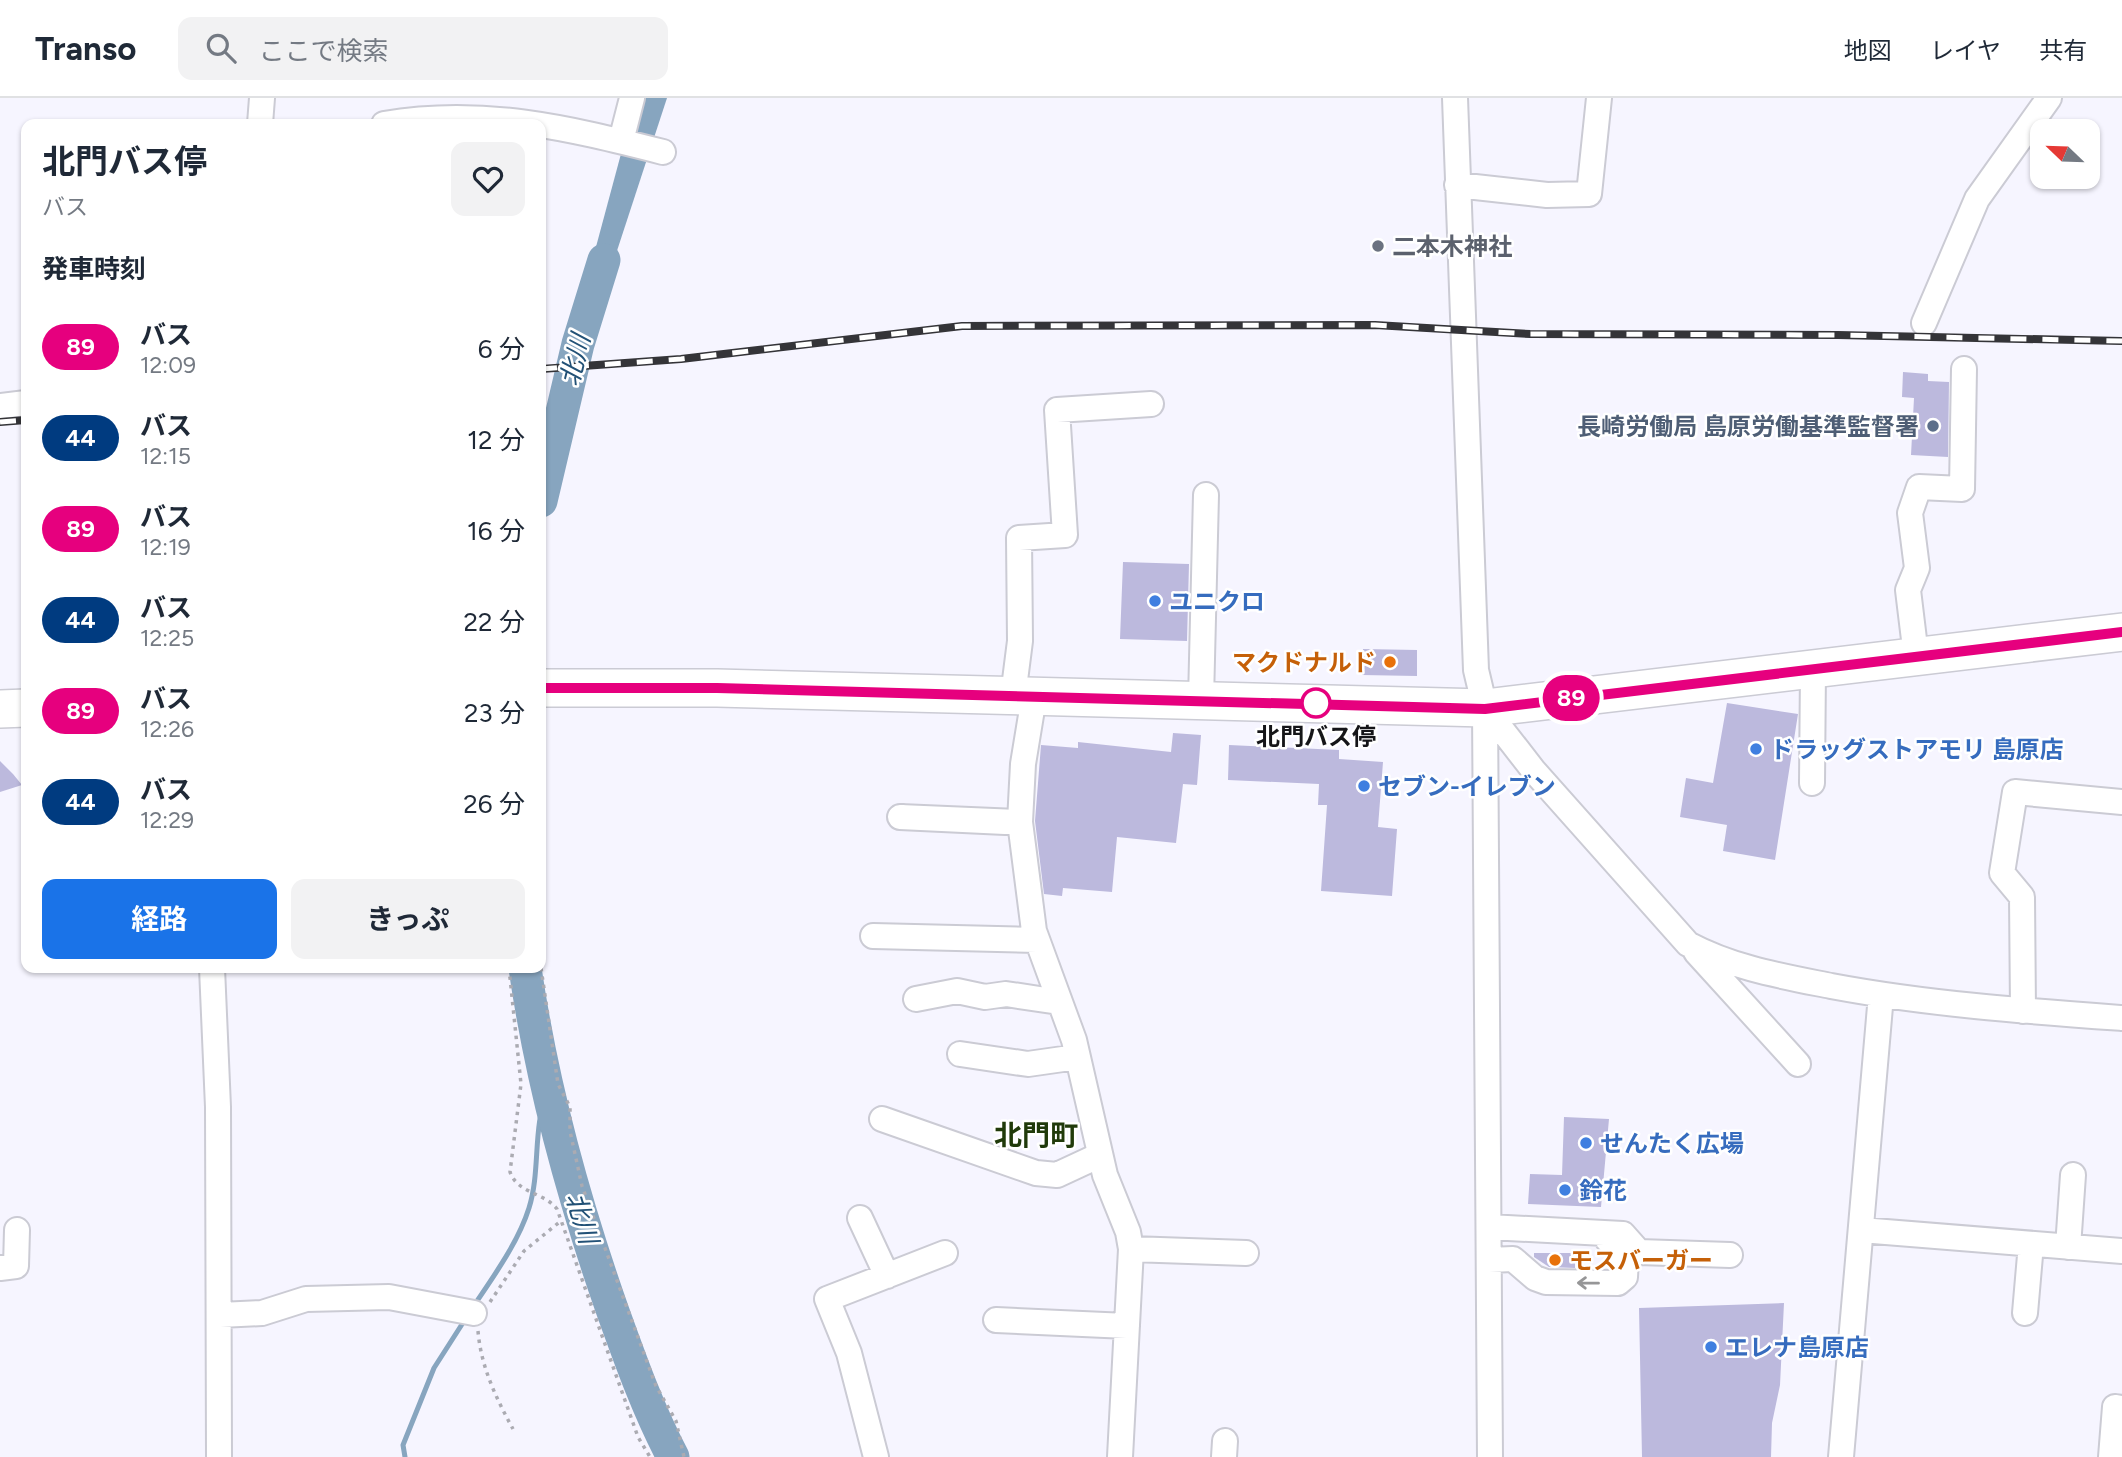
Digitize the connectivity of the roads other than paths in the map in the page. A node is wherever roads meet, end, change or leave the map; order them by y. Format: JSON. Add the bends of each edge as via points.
{"nodes":[{"id":1,"x":262,"y":98,"type":"edge"},
{"id":2,"x":632,"y":98,"type":"edge"},
{"id":3,"x":1455,"y":98,"type":"edge"},
{"id":4,"x":1599,"y":98,"type":"edge"},
{"id":5,"x":2049,"y":98,"type":"edge"},
{"id":6,"x":260,"y":119,"type":"edge"},
{"id":7,"x":412,"y":119,"type":"edge"},
{"id":8,"x":502,"y":119,"type":"edge"},
{"id":9,"x":546,"y":124,"type":"edge"},
{"id":10,"x":622,"y":141,"type":"junction"},
{"id":11,"x":663,"y":152,"type":"dead end"},
{"id":12,"x":1457,"y":185,"type":"junction"},
{"id":13,"x":1924,"y":323,"type":"dead end"},
{"id":14,"x":1964,"y":369,"type":"dead end"},
{"id":15,"x":21,"y":404,"type":"edge"},
{"id":16,"x":1151,"y":404,"type":"dead end"},
{"id":17,"x":0,"y":406,"type":"edge"},
{"id":18,"x":1206,"y":495,"type":"dead end"},
{"id":19,"x":2122,"y":632,"type":"edge"},
{"id":20,"x":1916,"y":656,"type":"junction"},
{"id":21,"x":1813,"y":669,"type":"junction"},
{"id":22,"x":546,"y":688,"type":"edge"},
{"id":23,"x":1024,"y":696,"type":"junction"},
{"id":24,"x":1201,"y":700,"type":"junction"},
{"id":25,"x":21,"y":708,"type":"edge"},
{"id":26,"x":0,"y":709,"type":"edge"},
{"id":27,"x":1485,"y":709,"type":"junction"},
{"id":28,"x":1812,"y":783,"type":"dead end"},
{"id":29,"x":2122,"y":802,"type":"edge"},
{"id":30,"x":873,"y":936,"type":"dead end"},
{"id":31,"x":1037,"y":940,"type":"junction"},
{"id":32,"x":1688,"y":944,"type":"junction"},
{"id":33,"x":212,"y":973,"type":"edge"},
{"id":34,"x":1881,"y":995,"type":"junction"},
{"id":35,"x":916,"y":999,"type":"dead end"},
{"id":36,"x":1059,"y":1002,"type":"junction"},
{"id":37,"x":2023,"y":1011,"type":"junction"},
{"id":38,"x":2122,"y":1018,"type":"edge"},
{"id":39,"x":960,"y":1054,"type":"dead end"},
{"id":40,"x":1077,"y":1057,"type":"junction"},
{"id":41,"x":1797,"y":1064,"type":"dead end"},
{"id":42,"x":882,"y":1119,"type":"dead end"},
{"id":43,"x":1100,"y":1155,"type":"junction"},
{"id":44,"x":2073,"y":1175,"type":"dead end"},
{"id":45,"x":860,"y":1218,"type":"dead end"},
{"id":46,"x":1489,"y":1227,"type":"junction"},
{"id":47,"x":16,"y":1230,"type":"dead end"},
{"id":48,"x":1861,"y":1230,"type":"junction"},
{"id":49,"x":1602,"y":1233,"type":"junction"},
{"id":50,"x":2031,"y":1244,"type":"junction"},
{"id":51,"x":2068,"y":1247,"type":"junction"},
{"id":52,"x":1131,"y":1249,"type":"junction"},
{"id":53,"x":2122,"y":1251,"type":"edge"},
{"id":54,"x":945,"y":1253,"type":"dead end"},
{"id":55,"x":1246,"y":1253,"type":"dead end"},
{"id":56,"x":1730,"y":1255,"type":"dead end"},
{"id":57,"x":1489,"y":1260,"type":"junction"},
{"id":58,"x":0,"y":1268,"type":"edge"},
{"id":59,"x":887,"y":1276,"type":"junction"},
{"id":60,"x":476,"y":1313,"type":"road end"},
{"id":61,"x":2025,"y":1313,"type":"dead end"},
{"id":62,"x":220,"y":1315,"type":"junction"},
{"id":63,"x":996,"y":1320,"type":"dead end"},
{"id":64,"x":1127,"y":1326,"type":"junction"},
{"id":65,"x":2111,"y":1406,"type":"edge"},
{"id":66,"x":219,"y":1457,"type":"edge"},
{"id":67,"x":877,"y":1457,"type":"edge"},
{"id":68,"x":1120,"y":1457,"type":"edge"},
{"id":69,"x":1490,"y":1457,"type":"edge"},
{"id":70,"x":1841,"y":1457,"type":"edge"},
{"id":71,"x":2110,"y":1457,"type":"edge"}],
"edges":[{"from":1,"to":6,"type":"street"},
{"from":2,"to":10,"type":"street"},
{"from":3,"to":12,"type":"street"},
{"from":4,"to":12,"type":"street","via":[[1589,194],[1547,195]]},
{"from":5,"to":13,"type":"street","via":[[1977,199]]},
{"from":7,"to":8,"type":"street"},
{"from":9,"to":10,"type":"street"},
{"from":10,"to":11,"type":"street"},
{"from":12,"to":27,"type":"street","via":[[1476,670]]},
{"from":14,"to":20,"type":"street","via":[[1962,489],[1919,487],[1910,513],[1917,568],[1908,590]]},
{"from":15,"to":17,"type":"street"},
{"from":16,"to":23,"type":"street","via":[[1057,410],[1065,535],[1019,538]]},
{"from":18,"to":24,"type":"street"},
{"from":19,"to":20,"type":"highway"},
{"from":20,"to":21,"type":"highway"},
{"from":21,"to":27,"type":"highway"},
{"from":21,"to":28,"type":"street"},
{"from":22,"to":23,"type":"highway"},
{"from":23,"to":24,"type":"highway"},
{"from":23,"to":31,"type":"street","via":[[1020,822]]},
{"from":24,"to":27,"type":"highway"},
{"from":25,"to":26,"type":"highway"},
{"from":27,"to":32,"type":"street"},
{"from":27,"to":46,"type":"street"},
{"from":29,"to":37,"type":"street","via":[[2015,792],[2002,873],[2022,897]]},
{"from":30,"to":31,"type":"street"},
{"from":31,"to":36,"type":"street"},
{"from":32,"to":34,"type":"street","via":[[1761,973]]},
{"from":32,"to":41,"type":"street"},
{"from":33,"to":62,"type":"street"},
{"from":34,"to":37,"type":"street"},
{"from":34,"to":48,"type":"street"},
{"from":35,"to":36,"type":"street","via":[[957,990],[985,997],[1006,994]]},
{"from":36,"to":40,"type":"street"},
{"from":37,"to":38,"type":"street"},
{"from":39,"to":40,"type":"street","via":[[1028,1064]]},
{"from":40,"to":43,"type":"street"},
{"from":42,"to":43,"type":"street","via":[[1036,1173],[1057,1175]]},
{"from":43,"to":52,"type":"street"},
{"from":44,"to":51,"type":"street"},
{"from":45,"to":59,"type":"street"},
{"from":46,"to":49,"type":"street"},
{"from":46,"to":57,"type":"street"},
{"from":47,"to":58,"type":"street","via":[[16,1266]]},
{"from":48,"to":50,"type":"street"},
{"from":48,"to":70,"type":"street"},
{"from":49,"to":56,"type":"street","via":[[1623,1234],[1639,1252]]},
{"from":49,"to":57,"type":"street","one_way":true,"via":[[1626,1259],[1625,1277],[1618,1283],[1546,1282],[1513,1259]]},
{"from":50,"to":51,"type":"street"},
{"from":50,"to":61,"type":"street"},
{"from":51,"to":53,"type":"street"},
{"from":52,"to":55,"type":"street"},
{"from":52,"to":64,"type":"street"},
{"from":54,"to":59,"type":"street"},
{"from":57,"to":69,"type":"street"},
{"from":59,"to":67,"type":"street","via":[[827,1299],[849,1353]]},
{"from":60,"to":62,"type":"street","via":[[388,1297],[306,1299],[262,1313]]},
{"from":62,"to":66,"type":"street"},
{"from":63,"to":64,"type":"street"},
{"from":64,"to":68,"type":"street"},
{"from":65,"to":71,"type":"street"}]}
